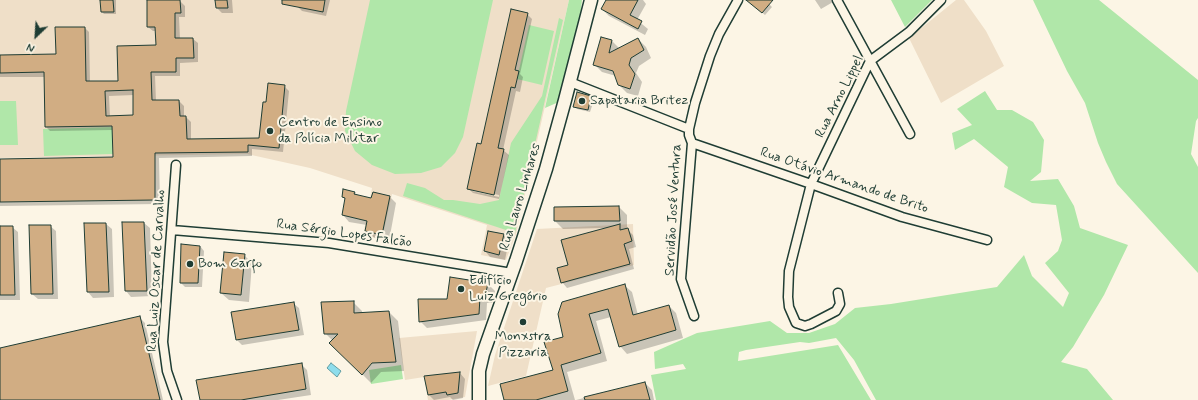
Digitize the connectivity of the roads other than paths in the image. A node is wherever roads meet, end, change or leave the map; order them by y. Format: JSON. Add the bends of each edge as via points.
{"nodes":[{"id":1,"x":591,"y":0,"type":"edge"},
{"id":2,"x":738,"y":0,"type":"edge"},
{"id":3,"x":837,"y":0,"type":"edge"},
{"id":4,"x":941,"y":0,"type":"edge"},
{"id":5,"x":870,"y":61,"type":"junction"},
{"id":6,"x":570,"y":82,"type":"junction"},
{"id":7,"x":689,"y":129,"type":"junction"},
{"id":8,"x":910,"y":134,"type":"dead end"},
{"id":9,"x":692,"y":143,"type":"junction"},
{"id":10,"x":176,"y":165,"type":"dead end"},
{"id":11,"x":811,"y":184,"type":"junction"},
{"id":12,"x":172,"y":230,"type":"junction"},
{"id":13,"x":988,"y":240,"type":"dead end"},
{"id":14,"x":512,"y":272,"type":"junction"},
{"id":15,"x":838,"y":293,"type":"dead end"},
{"id":16,"x":694,"y":316,"type":"dead end"},
{"id":17,"x":176,"y":400,"type":"edge"},
{"id":18,"x":479,"y":400,"type":"edge"}],
"edges":[{"from":1,"to":6,"type":"main road","name":"Rua Lauro Linhares"},
{"from":2,"to":7,"type":"street","name":"Servidão José Ventura","via":[[710,56]]},
{"from":3,"to":5,"type":"street"},
{"from":4,"to":5,"type":"street","name":"Rua Arno Lippel","via":[[909,32]]},
{"from":5,"to":8,"type":"street"},
{"from":5,"to":11,"type":"street","name":"Rua Arno Lippel"},
{"from":6,"to":7,"type":"street","name":"Servidão José Ventura"},
{"from":6,"to":14,"type":"main road","name":"Rua Lauro Linhares","via":[[546,169]]},
{"from":7,"to":9,"type":"street","name":"Servidão José Ventura"},
{"from":9,"to":11,"type":"street","name":"Rua Otávio Armando de Brito"},
{"from":9,"to":16,"type":"street","name":"Servidão José Ventura","via":[[681,279]]},
{"from":10,"to":12,"type":"street","name":"Rua Luiz Oscar de Carvalho"},
{"from":11,"to":13,"type":"street","name":"Rua Otávio Armando de Brito","via":[[902,218]]},
{"from":11,"to":15,"type":"street","name":"Rua Arno Lippel","via":[[789,271],[789,307],[796,323],[805,326],[836,311],[840,304]]},
{"from":12,"to":14,"type":"street","name":"Rua Sérgio Lopes Falcão","via":[[330,243]]},
{"from":12,"to":17,"type":"street","name":"Rua Luiz Oscar de Carvalho","via":[[163,342],[167,372]]},
{"from":14,"to":18,"type":"main road","name":"Rua Lauro Linhares","via":[[483,354],[479,371]]}]}
